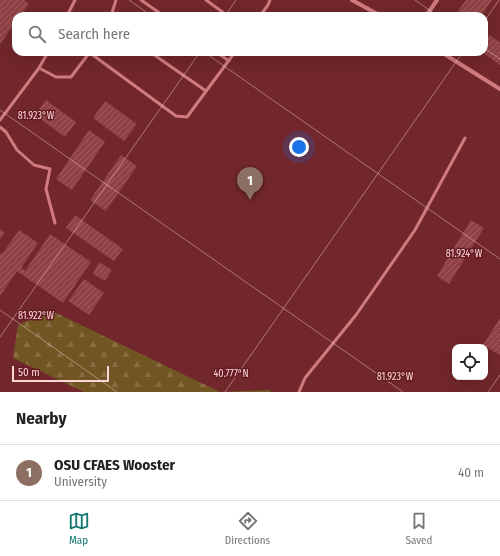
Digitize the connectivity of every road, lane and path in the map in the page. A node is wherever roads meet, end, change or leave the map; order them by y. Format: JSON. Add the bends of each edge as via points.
{"nodes":[{"id":1,"x":75,"y":0,"type":"edge"},
{"id":2,"x":116,"y":0,"type":"edge"},
{"id":3,"x":141,"y":0,"type":"edge"},
{"id":4,"x":206,"y":0,"type":"edge"},
{"id":5,"x":270,"y":0,"type":"edge"},
{"id":6,"x":352,"y":0,"type":"edge"},
{"id":7,"x":438,"y":0,"type":"edge"},
{"id":8,"x":69,"y":12,"type":"edge"},
{"id":9,"x":112,"y":12,"type":"edge"},
{"id":10,"x":158,"y":12,"type":"edge"},
{"id":11,"x":222,"y":12,"type":"edge"},
{"id":12,"x":263,"y":12,"type":"edge"},
{"id":13,"x":374,"y":12,"type":"edge"},
{"id":14,"x":429,"y":12,"type":"edge"},
{"id":15,"x":46,"y":56,"type":"edge"},
{"id":16,"x":87,"y":56,"type":"edge"},
{"id":17,"x":96,"y":56,"type":"edge"},
{"id":18,"x":156,"y":56,"type":"edge"},
{"id":19,"x":222,"y":56,"type":"edge"},
{"id":20,"x":232,"y":56,"type":"edge"},
{"id":21,"x":447,"y":56,"type":"edge"},
{"id":22,"x":229,"y":61,"type":"junction"},
{"id":23,"x":39,"y":68,"type":"junction"},
{"id":24,"x":500,"y":89,"type":"edge"},
{"id":25,"x":206,"y":91,"type":"junction"},
{"id":26,"x":0,"y":120,"type":"edge"},
{"id":27,"x":0,"y":127,"type":"edge"},
{"id":28,"x":465,"y":138,"type":"dead end"},
{"id":29,"x":55,"y":223,"type":"dead end"},
{"id":30,"x":298,"y":392,"type":"edge"}],
"edges":[{"from":1,"to":8,"type":"lane"},
{"from":2,"to":9,"type":"lane"},
{"from":3,"to":10,"type":"lane"},
{"from":4,"to":11,"type":"lane"},
{"from":5,"to":12,"type":"lane"},
{"from":6,"to":13,"type":"street"},
{"from":7,"to":14,"type":"street"},
{"from":15,"to":23,"type":"lane"},
{"from":16,"to":23,"type":"lane","via":[[71,77],[56,76]]},
{"from":17,"to":25,"type":"lane","via":[[176,116],[187,117]]},
{"from":18,"to":25,"type":"lane"},
{"from":19,"to":22,"type":"lane"},
{"from":20,"to":22,"type":"lane"},
{"from":21,"to":24,"type":"street"},
{"from":22,"to":25,"type":"lane"},
{"from":23,"to":26,"type":"lane"},
{"from":27,"to":29,"type":"lane","via":[[17,150],[34,165],[50,169],[46,189]]},
{"from":28,"to":30,"type":"lane","via":[[415,230],[356,315],[305,378]]}]}
